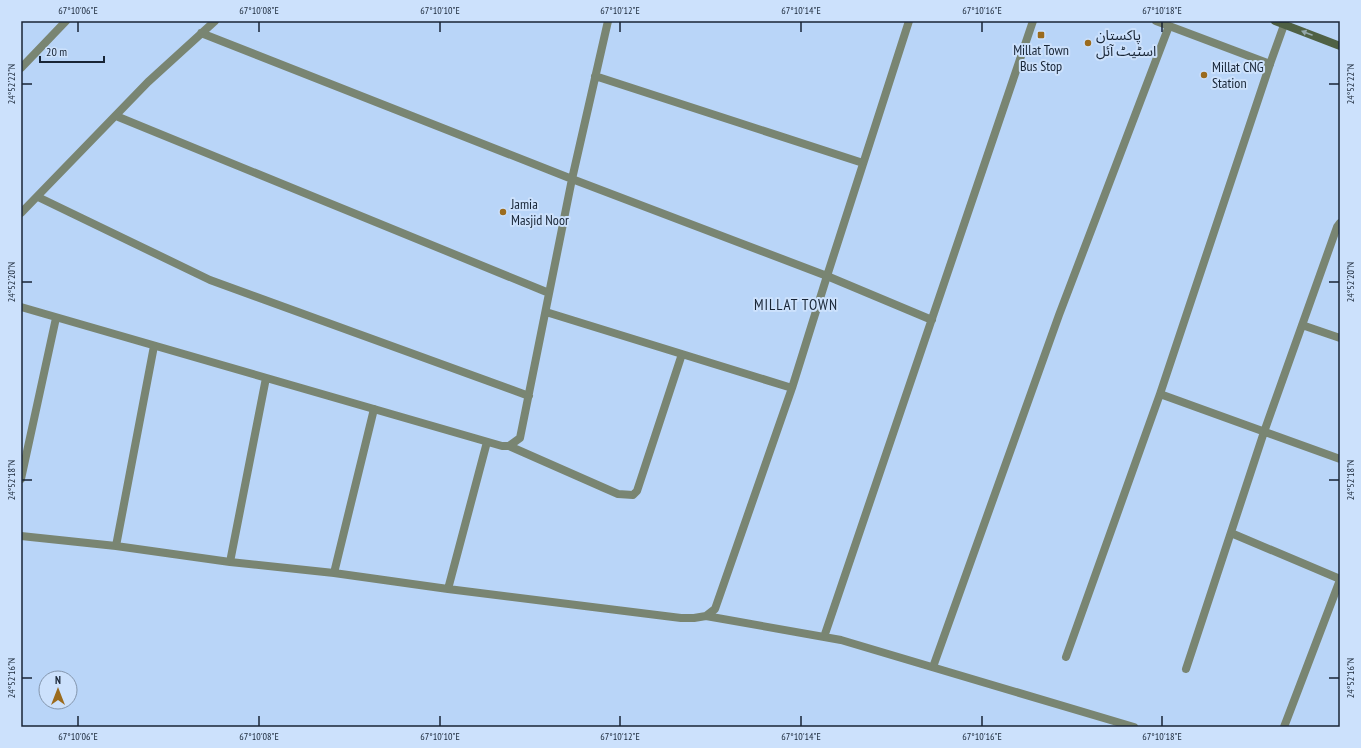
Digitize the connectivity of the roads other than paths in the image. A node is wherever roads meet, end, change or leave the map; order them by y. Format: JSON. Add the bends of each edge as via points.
{"nodes":[{"id":1,"x":66,"y":21,"type":"edge"},
{"id":2,"x":215,"y":21,"type":"edge"},
{"id":3,"x":608,"y":21,"type":"edge"},
{"id":4,"x":909,"y":21,"type":"edge"},
{"id":5,"x":1033,"y":21,"type":"edge"},
{"id":6,"x":1156,"y":21,"type":"edge"},
{"id":7,"x":1275,"y":21,"type":"edge"},
{"id":8,"x":1284,"y":25,"type":"junction"},
{"id":9,"x":1169,"y":26,"type":"junction"},
{"id":10,"x":202,"y":34,"type":"junction"},
{"id":11,"x":1340,"y":46,"type":"edge"},
{"id":12,"x":1270,"y":64,"type":"junction"},
{"id":13,"x":21,"y":68,"type":"edge"},
{"id":14,"x":595,"y":76,"type":"junction"},
{"id":15,"x":116,"y":116,"type":"junction"},
{"id":16,"x":863,"y":163,"type":"junction"},
{"id":17,"x":572,"y":179,"type":"junction"},
{"id":18,"x":38,"y":197,"type":"junction"},
{"id":19,"x":21,"y":213,"type":"edge"},
{"id":20,"x":1340,"y":223,"type":"edge"},
{"id":21,"x":827,"y":276,"type":"junction"},
{"id":22,"x":549,"y":293,"type":"junction"},
{"id":23,"x":21,"y":308,"type":"edge"},
{"id":24,"x":546,"y":312,"type":"junction"},
{"id":25,"x":56,"y":318,"type":"junction"},
{"id":26,"x":932,"y":320,"type":"junction"},
{"id":27,"x":1302,"y":325,"type":"junction"},
{"id":28,"x":1340,"y":338,"type":"edge"},
{"id":29,"x":154,"y":346,"type":"junction"},
{"id":30,"x":682,"y":354,"type":"junction"},
{"id":31,"x":266,"y":378,"type":"junction"},
{"id":32,"x":792,"y":388,"type":"junction"},
{"id":33,"x":1160,"y":394,"type":"junction"},
{"id":34,"x":529,"y":396,"type":"junction"},
{"id":35,"x":374,"y":409,"type":"junction"},
{"id":36,"x":1264,"y":432,"type":"junction"},
{"id":37,"x":487,"y":442,"type":"junction"},
{"id":38,"x":509,"y":446,"type":"junction"},
{"id":39,"x":1340,"y":459,"type":"edge"},
{"id":40,"x":21,"y":479,"type":"edge"},
{"id":41,"x":1231,"y":533,"type":"junction"},
{"id":42,"x":21,"y":536,"type":"edge"},
{"id":43,"x":116,"y":546,"type":"junction"},
{"id":44,"x":230,"y":562,"type":"junction"},
{"id":45,"x":334,"y":573,"type":"junction"},
{"id":46,"x":1340,"y":579,"type":"edge"},
{"id":47,"x":448,"y":589,"type":"junction"},
{"id":48,"x":706,"y":616,"type":"junction"},
{"id":49,"x":824,"y":637,"type":"junction"},
{"id":50,"x":1066,"y":657,"type":"dead end"},
{"id":51,"x":933,"y":667,"type":"junction"},
{"id":52,"x":1186,"y":669,"type":"dead end"},
{"id":53,"x":1134,"y":727,"type":"edge"},
{"id":54,"x":1284,"y":727,"type":"edge"}],
"edges":[{"from":1,"to":13,"type":"street"},
{"from":2,"to":10,"type":"street"},
{"from":3,"to":14,"type":"street"},
{"from":4,"to":16,"type":"street"},
{"from":5,"to":26,"type":"street"},
{"from":6,"to":9,"type":"street"},
{"from":7,"to":8,"type":"main road"},
{"from":11,"to":8,"type":"main road","one_way":true},
{"from":8,"to":12,"type":"street"},
{"from":9,"to":12,"type":"street"},
{"from":9,"to":51,"type":"street","via":[[1059,315]]},
{"from":10,"to":15,"type":"street","via":[[148,82]]},
{"from":10,"to":17,"type":"street"},
{"from":12,"to":33,"type":"street"},
{"from":14,"to":16,"type":"street"},
{"from":14,"to":17,"type":"street"},
{"from":15,"to":18,"type":"street"},
{"from":15,"to":22,"type":"street"},
{"from":16,"to":21,"type":"street"},
{"from":17,"to":21,"type":"street"},
{"from":17,"to":22,"type":"street"},
{"from":18,"to":19,"type":"street"},
{"from":18,"to":34,"type":"street","via":[[210,280]]},
{"from":20,"to":27,"type":"street"},
{"from":21,"to":26,"type":"street"},
{"from":21,"to":32,"type":"street"},
{"from":22,"to":24,"type":"street"},
{"from":23,"to":25,"type":"street"},
{"from":24,"to":30,"type":"street"},
{"from":24,"to":34,"type":"street"},
{"from":25,"to":29,"type":"street"},
{"from":25,"to":40,"type":"street"},
{"from":26,"to":49,"type":"street"},
{"from":27,"to":28,"type":"street"},
{"from":27,"to":36,"type":"street"},
{"from":29,"to":31,"type":"street"},
{"from":29,"to":43,"type":"street"},
{"from":30,"to":32,"type":"street"},
{"from":30,"to":38,"type":"street","via":[[637,491],[633,495],[618,494]]},
{"from":31,"to":35,"type":"street"},
{"from":31,"to":44,"type":"street"},
{"from":32,"to":48,"type":"street","via":[[715,609]]},
{"from":33,"to":36,"type":"street"},
{"from":33,"to":50,"type":"street"},
{"from":34,"to":38,"type":"street","via":[[520,438]]},
{"from":35,"to":37,"type":"street"},
{"from":35,"to":45,"type":"street"},
{"from":36,"to":39,"type":"street"},
{"from":36,"to":41,"type":"street"},
{"from":37,"to":38,"type":"street"},
{"from":37,"to":47,"type":"street"},
{"from":41,"to":46,"type":"street"},
{"from":41,"to":52,"type":"street"},
{"from":42,"to":43,"type":"street"},
{"from":43,"to":44,"type":"street"},
{"from":44,"to":45,"type":"street"},
{"from":45,"to":47,"type":"street"},
{"from":46,"to":54,"type":"street"},
{"from":47,"to":48,"type":"street","via":[[681,618]]},
{"from":48,"to":49,"type":"street"},
{"from":49,"to":51,"type":"street"},
{"from":51,"to":53,"type":"street"}]}
